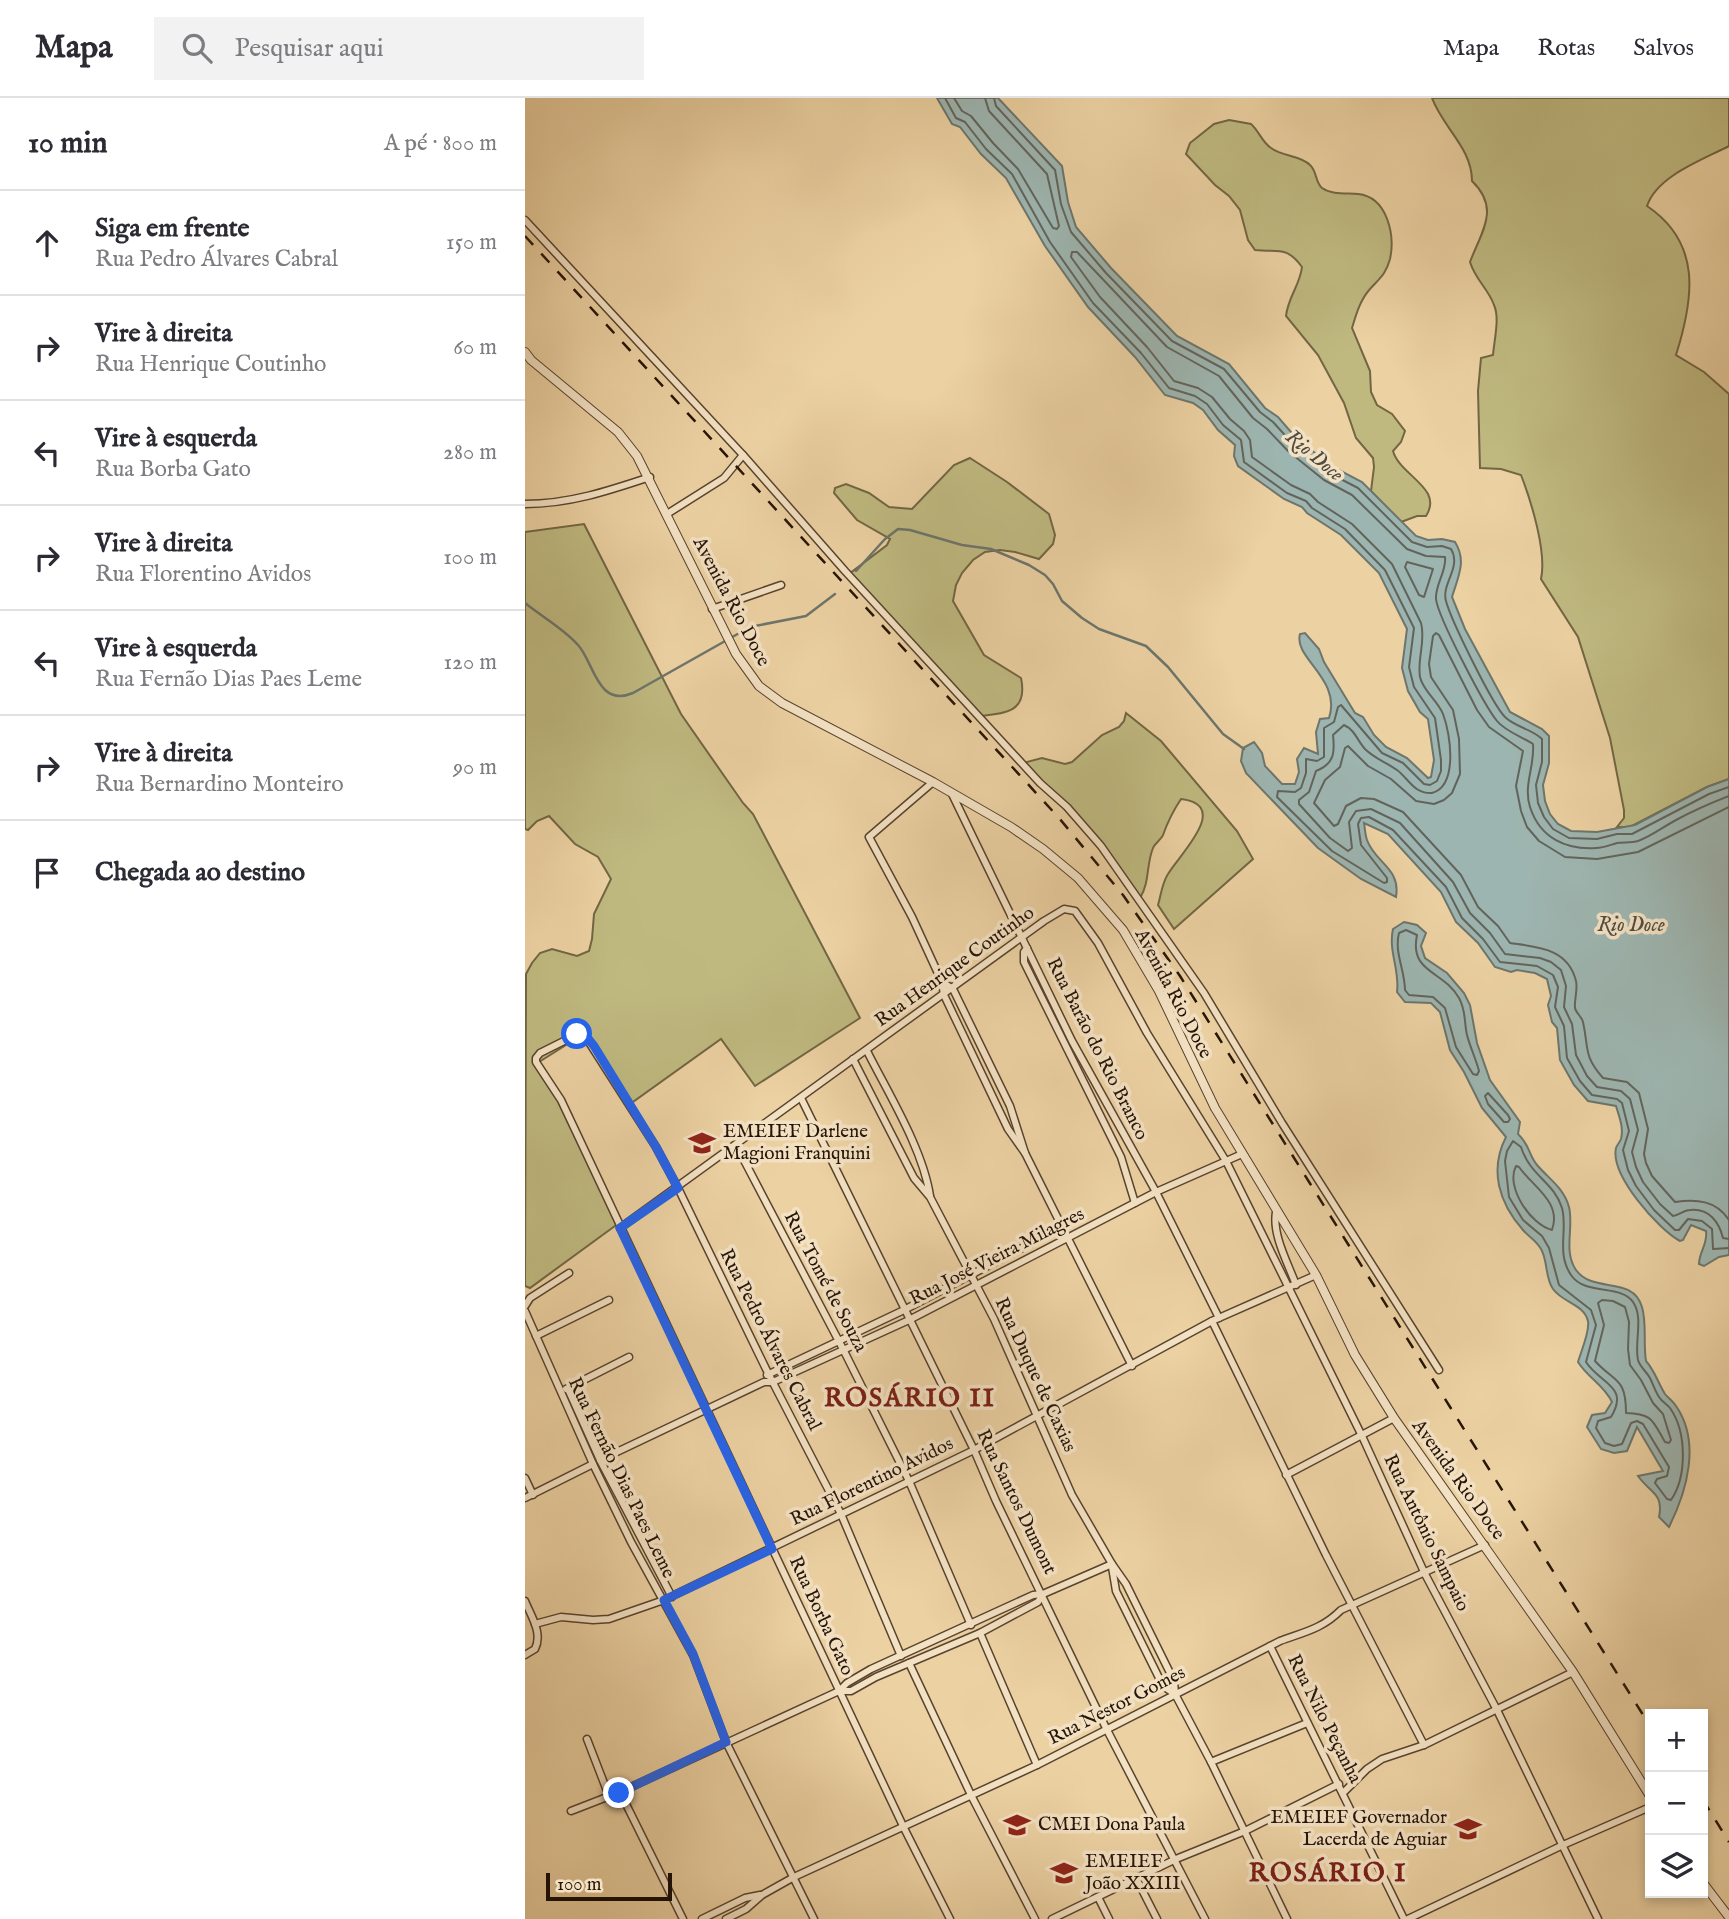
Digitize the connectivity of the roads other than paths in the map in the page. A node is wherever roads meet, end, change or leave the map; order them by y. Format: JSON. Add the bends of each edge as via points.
{"nodes":[{"id":1,"x":525,"y":220,"type":"edge"},
{"id":2,"x":527,"y":359,"type":"edge"},
{"id":3,"x":743,"y":455,"type":"junction"},
{"id":4,"x":650,"y":477,"type":"junction"},
{"id":5,"x":525,"y":505,"type":"edge"},
{"id":6,"x":667,"y":514,"type":"junction"},
{"id":7,"x":781,"y":585,"type":"dead end"},
{"id":8,"x":712,"y":610,"type":"junction"},
{"id":9,"x":933,"y":782,"type":"junction"},
{"id":10,"x":951,"y":792,"type":"junction"},
{"id":11,"x":1021,"y":939,"type":"junction"},
{"id":12,"x":1027,"y":948,"type":"junction"},
{"id":13,"x":942,"y":982,"type":"junction"},
{"id":14,"x":953,"y":989,"type":"junction"},
{"id":15,"x":944,"y":995,"type":"junction"},
{"id":16,"x":867,"y":1051,"type":"junction"},
{"id":17,"x":853,"y":1059,"type":"junction"},
{"id":18,"x":536,"y":1062,"type":"joint"},
{"id":19,"x":801,"y":1098,"type":"junction"},
{"id":20,"x":736,"y":1145,"type":"junction"},
{"id":21,"x":1025,"y":1153,"type":"junction"},
{"id":22,"x":1241,"y":1154,"type":"junction"},
{"id":23,"x":1226,"y":1161,"type":"junction"},
{"id":24,"x":678,"y":1188,"type":"junction"},
{"id":25,"x":1156,"y":1192,"type":"junction"},
{"id":26,"x":930,"y":1198,"type":"junction"},
{"id":27,"x":1135,"y":1203,"type":"junction"},
{"id":28,"x":1276,"y":1212,"type":"junction"},
{"id":29,"x":1062,"y":1227,"type":"junction"},
{"id":30,"x":620,"y":1228,"type":"junction"},
{"id":31,"x":1067,"y":1239,"type":"junction"},
{"id":32,"x":569,"y":1272,"type":"dead end"},
{"id":33,"x":969,"y":1274,"type":"junction"},
{"id":34,"x":1316,"y":1275,"type":"junction"},
{"id":35,"x":976,"y":1285,"type":"junction"},
{"id":36,"x":1296,"y":1285,"type":"junction"},
{"id":37,"x":1288,"y":1289,"type":"junction"},
{"id":38,"x":609,"y":1300,"type":"dead end"},
{"id":39,"x":904,"y":1310,"type":"junction"},
{"id":40,"x":526,"y":1311,"type":"edge"},
{"id":41,"x":1219,"y":1318,"type":"junction"},
{"id":42,"x":909,"y":1320,"type":"junction"},
{"id":43,"x":1212,"y":1321,"type":"junction"},
{"id":44,"x":536,"y":1336,"type":"junction"},
{"id":45,"x":838,"y":1340,"type":"junction"},
{"id":46,"x":844,"y":1351,"type":"junction"},
{"id":47,"x":629,"y":1357,"type":"dead end"},
{"id":48,"x":1132,"y":1366,"type":"junction"},
{"id":49,"x":1439,"y":1370,"type":"dead end"},
{"id":50,"x":768,"y":1373,"type":"junction"},
{"id":51,"x":764,"y":1382,"type":"junction"},
{"id":52,"x":773,"y":1382,"type":"junction"},
{"id":53,"x":565,"y":1390,"type":"junction"},
{"id":54,"x":706,"y":1410,"type":"junction"},
{"id":55,"x":1037,"y":1416,"type":"junction"},
{"id":56,"x":1394,"y":1418,"type":"junction"},
{"id":57,"x":1362,"y":1436,"type":"junction"},
{"id":58,"x":974,"y":1450,"type":"junction"},
{"id":59,"x":600,"y":1460,"type":"junction"},
{"id":60,"x":593,"y":1464,"type":"junction"},
{"id":61,"x":1286,"y":1475,"type":"junction"},
{"id":62,"x":525,"y":1478,"type":"edge"},
{"id":63,"x":909,"y":1481,"type":"junction"},
{"id":64,"x":533,"y":1494,"type":"junction"},
{"id":65,"x":525,"y":1498,"type":"edge"},
{"id":66,"x":841,"y":1514,"type":"junction"},
{"id":67,"x":1485,"y":1545,"type":"junction"},
{"id":68,"x":772,"y":1549,"type":"junction"},
{"id":69,"x":1112,"y":1564,"type":"junction"},
{"id":70,"x":1425,"y":1574,"type":"junction"},
{"id":71,"x":1043,"y":1594,"type":"junction"},
{"id":72,"x":672,"y":1597,"type":"junction"},
{"id":73,"x":664,"y":1600,"type":"junction"},
{"id":74,"x":525,"y":1601,"type":"edge"},
{"id":75,"x":1352,"y":1605,"type":"junction"},
{"id":76,"x":535,"y":1624,"type":"junction"},
{"id":77,"x":971,"y":1625,"type":"junction"},
{"id":78,"x":980,"y":1633,"type":"junction"},
{"id":79,"x":1270,"y":1646,"type":"junction"},
{"id":80,"x":525,"y":1655,"type":"edge"},
{"id":81,"x":901,"y":1656,"type":"junction"},
{"id":82,"x":909,"y":1663,"type":"junction"},
{"id":83,"x":1573,"y":1672,"type":"junction"},
{"id":84,"x":839,"y":1691,"type":"junction"},
{"id":85,"x":1175,"y":1694,"type":"junction"},
{"id":86,"x":1497,"y":1710,"type":"junction"},
{"id":87,"x":1307,"y":1723,"type":"junction"},
{"id":88,"x":1106,"y":1728,"type":"junction"},
{"id":89,"x":587,"y":1739,"type":"dead end"},
{"id":90,"x":726,"y":1742,"type":"junction"},
{"id":91,"x":1424,"y":1745,"type":"junction"},
{"id":92,"x":1211,"y":1762,"type":"junction"},
{"id":93,"x":1037,"y":1765,"type":"junction"},
{"id":94,"x":1339,"y":1784,"type":"junction"},
{"id":95,"x":1645,"y":1789,"type":"edge"},
{"id":96,"x":619,"y":1793,"type":"junction"},
{"id":97,"x":1343,"y":1793,"type":"junction"},
{"id":98,"x":609,"y":1796,"type":"junction"},
{"id":99,"x":972,"y":1797,"type":"junction"},
{"id":100,"x":1645,"y":1809,"type":"edge"},
{"id":101,"x":571,"y":1811,"type":"dead end"},
{"id":102,"x":904,"y":1828,"type":"junction"},
{"id":103,"x":1245,"y":1831,"type":"junction"},
{"id":104,"x":1563,"y":1845,"type":"junction"},
{"id":105,"x":1176,"y":1859,"type":"junction"},
{"id":106,"x":794,"y":1877,"type":"junction"},
{"id":107,"x":1136,"y":1878,"type":"junction"},
{"id":108,"x":1708,"y":1890,"type":"edge"},
{"id":109,"x":762,"y":1895,"type":"junction"},
{"id":110,"x":1098,"y":1897,"type":"junction"},
{"id":111,"x":1729,"y":1917,"type":"edge"},
{"id":112,"x":683,"y":1919,"type":"edge"},
{"id":113,"x":702,"y":1919,"type":"edge"},
{"id":114,"x":726,"y":1919,"type":"edge"},
{"id":115,"x":814,"y":1919,"type":"edge"},
{"id":116,"x":950,"y":1919,"type":"edge"},
{"id":117,"x":1035,"y":1919,"type":"edge"},
{"id":118,"x":1052,"y":1919,"type":"edge"},
{"id":119,"x":1109,"y":1919,"type":"edge"},
{"id":120,"x":1157,"y":1919,"type":"edge"},
{"id":121,"x":1206,"y":1919,"type":"edge"},
{"id":122,"x":1287,"y":1919,"type":"edge"},
{"id":123,"x":1406,"y":1919,"type":"edge"},
{"id":124,"x":1598,"y":1919,"type":"edge"}],
"edges":[{"from":1,"to":3,"type":"street"},
{"from":2,"to":4,"type":"street","name":"Avenida Rio Doce","via":[[618,432]]},
{"from":3,"to":6,"type":"street","via":[[724,478]]},
{"from":3,"to":49,"type":"street","via":[[1101,846],[1204,993]]},
{"from":4,"to":5,"type":"street","via":[[597,495]]},
{"from":4,"to":6,"type":"street","name":"Avenida Rio Doce"},
{"from":6,"to":8,"type":"street","name":"Avenida Rio Doce"},
{"from":7,"to":8,"type":"street"},
{"from":8,"to":9,"type":"street","name":"Avenida Rio Doce","via":[[759,686],[790,708]]},
{"from":9,"to":10,"type":"street","name":"Avenida Rio Doce"},
{"from":9,"to":13,"type":"street","via":[[869,837]]},
{"from":10,"to":11,"type":"street","name":"Rua Barão do Rio Branco"},
{"from":10,"to":22,"type":"street","name":"Avenida Rio Doce","via":[[1043,849],[1078,878],[1115,920],[1159,991]]},
{"from":11,"to":12,"type":"street","name":"Rua Barão do Rio Branco"},
{"from":11,"to":14,"type":"street","name":"Rua Henrique Coutinho"},
{"from":11,"to":23,"type":"street","name":"Rua Henrique Coutinho","via":[[1067,908],[1086,922]]},
{"from":12,"to":25,"type":"street","name":"Rua Barão do Rio Branco","via":[[1072,1041]]},
{"from":12,"to":27,"type":"street","via":[[1024,962],[1121,1157]]},
{"from":13,"to":14,"type":"street"},
{"from":13,"to":15,"type":"street"},
{"from":14,"to":15,"type":"street","name":"Rua Henrique Coutinho"},
{"from":14,"to":21,"type":"street","via":[[1010,1106]]},
{"from":15,"to":16,"type":"street","name":"Rua Henrique Coutinho"},
{"from":15,"to":21,"type":"street","via":[[1008,1129]]},
{"from":16,"to":17,"type":"street","name":"Rua Henrique Coutinho"},
{"from":16,"to":26,"type":"street","name":"Rua Duque de Caxias","via":[[917,1154]]},
{"from":17,"to":19,"type":"street","name":"Rua Henrique Coutinho"},
{"from":17,"to":26,"type":"street","name":"Rua Duque de Caxias","via":[[914,1178]]},
{"from":18,"to":24,"type":"street","name":"Rua Pedro Álvares Cabral","via":[[540,1053],[577,1034],[586,1036]]},
{"from":18,"to":30,"type":"street","name":"Rua Borba Gato","via":[[561,1100]]},
{"from":19,"to":20,"type":"street","name":"Rua Henrique Coutinho"},
{"from":19,"to":39,"type":"street","name":"Rua Santos Dumont"},
{"from":20,"to":24,"type":"street","name":"Rua Henrique Coutinho"},
{"from":20,"to":45,"type":"street","name":"Rua Tomé de Souza"},
{"from":21,"to":29,"type":"street"},
{"from":22,"to":23,"type":"street","name":"Rua José Vieira Milagres"},
{"from":22,"to":28,"type":"street","name":"Avenida Rio Doce"},
{"from":23,"to":25,"type":"street","name":"Rua José Vieira Milagres"},
{"from":23,"to":37,"type":"street","name":"Rua Antônio Sampaio"},
{"from":24,"to":30,"type":"street","name":"Rua Henrique Coutinho"},
{"from":24,"to":50,"type":"street","name":"Rua Pedro Álvares Cabral"},
{"from":25,"to":27,"type":"street","name":"Rua José Vieira Milagres"},
{"from":25,"to":41,"type":"street","name":"Rua Barão do Rio Branco"},
{"from":26,"to":33,"type":"street","name":"Rua Duque de Caxias"},
{"from":27,"to":31,"type":"street","name":"Rua José Vieira Milagres"},
{"from":28,"to":34,"type":"street","name":"Avenida Rio Doce"},
{"from":28,"to":36,"type":"street","via":[[1278,1235]]},
{"from":29,"to":31,"type":"street"},
{"from":29,"to":33,"type":"street"},
{"from":30,"to":54,"type":"street","name":"Rua Borba Gato"},
{"from":31,"to":35,"type":"street","name":"Rua José Vieira Milagres"},
{"from":31,"to":48,"type":"street"},
{"from":32,"to":40,"type":"street","via":[[530,1298]]},
{"from":33,"to":35,"type":"street","name":"Rua Duque de Caxias"},
{"from":33,"to":39,"type":"street"},
{"from":34,"to":36,"type":"street","name":"Rua Florentino Avidos"},
{"from":34,"to":56,"type":"street","name":"Avenida Rio Doce","via":[[1355,1355]]},
{"from":35,"to":42,"type":"street","name":"Rua José Vieira Milagres"},
{"from":35,"to":55,"type":"street","name":"Rua Duque de Caxias"},
{"from":36,"to":37,"type":"street","name":"Rua Florentino Avidos"},
{"from":37,"to":41,"type":"street","name":"Rua Florentino Avidos"},
{"from":37,"to":57,"type":"street","name":"Rua Antônio Sampaio"},
{"from":38,"to":44,"type":"street"},
{"from":39,"to":42,"type":"street","name":"Rua Santos Dumont"},
{"from":39,"to":45,"type":"street"},
{"from":40,"to":44,"type":"street","name":"Rua Fernão Dias Paes Leme"},
{"from":41,"to":43,"type":"street","name":"Rua Florentino Avidos"},
{"from":42,"to":46,"type":"street","name":"Rua José Vieira Milagres"},
{"from":42,"to":58,"type":"street","name":"Rua Santos Dumont"},
{"from":43,"to":48,"type":"street","name":"Rua Florentino Avidos"},
{"from":43,"to":61,"type":"street"},
{"from":44,"to":53,"type":"street","name":"Rua Fernão Dias Paes Leme"},
{"from":45,"to":46,"type":"street","name":"Rua Tomé de Souza"},
{"from":45,"to":50,"type":"street"},
{"from":46,"to":52,"type":"street","name":"Rua José Vieira Milagres"},
{"from":46,"to":63,"type":"street","name":"Rua Tomé de Souza"},
{"from":47,"to":53,"type":"street"},
{"from":48,"to":55,"type":"street","name":"Rua Florentino Avidos"},
{"from":50,"to":51,"type":"street"},
{"from":50,"to":52,"type":"street","name":"Rua Pedro Álvares Cabral"},
{"from":51,"to":52,"type":"street","name":"Rua José Vieira Milagres"},
{"from":51,"to":54,"type":"street","name":"Rua José Vieira Milagres"},
{"from":52,"to":66,"type":"street","name":"Rua Pedro Álvares Cabral"},
{"from":53,"to":59,"type":"street"},
{"from":53,"to":60,"type":"street","name":"Rua Fernão Dias Paes Leme"},
{"from":54,"to":59,"type":"street","name":"Rua José Vieira Milagres"},
{"from":54,"to":68,"type":"street","name":"Rua Borba Gato"},
{"from":55,"to":58,"type":"street","name":"Rua Florentino Avidos"},
{"from":55,"to":69,"type":"street","name":"Rua Duque de Caxias","via":[[1072,1495]]},
{"from":56,"to":57,"type":"street"},
{"from":56,"to":67,"type":"street","name":"Avenida Rio Doce"},
{"from":57,"to":61,"type":"street"},
{"from":57,"to":70,"type":"street","name":"Rua Antônio Sampaio"},
{"from":58,"to":63,"type":"street","name":"Rua Florentino Avidos"},
{"from":58,"to":71,"type":"street","name":"Rua Santos Dumont"},
{"from":59,"to":72,"type":"street"},
{"from":60,"to":64,"type":"street"},
{"from":60,"to":73,"type":"street","name":"Rua Fernão Dias Paes Leme"},
{"from":61,"to":75,"type":"street"},
{"from":62,"to":64,"type":"street"},
{"from":63,"to":66,"type":"street","name":"Rua Florentino Avidos"},
{"from":63,"to":77,"type":"street","name":"Rua Tomé de Souza"},
{"from":64,"to":65,"type":"street"},
{"from":66,"to":68,"type":"street","name":"Rua Florentino Avidos"},
{"from":66,"to":81,"type":"street","name":"Rua Pedro Álvares Cabral"},
{"from":67,"to":70,"type":"street","name":"Rua Nestor Gomes"},
{"from":67,"to":83,"type":"street","name":"Avenida Rio Doce"},
{"from":68,"to":72,"type":"street","name":"Rua Florentino Avidos"},
{"from":68,"to":84,"type":"street","name":"Rua Borba Gato"},
{"from":69,"to":71,"type":"street"},
{"from":69,"to":85,"type":"street","name":"Rua Duque de Caxias","via":[[1174,1681]]},
{"from":69,"to":85,"type":"street","name":"Rua Duque de Caxias","via":[[1116,1591],[1163,1686]]},
{"from":70,"to":75,"type":"street","name":"Rua Nestor Gomes"},
{"from":70,"to":86,"type":"street","name":"Rua Antônio Sampaio"},
{"from":71,"to":77,"type":"street"},
{"from":71,"to":78,"type":"street","via":[[1038,1602]]},
{"from":71,"to":88,"type":"street","name":"Rua Santos Dumont"},
{"from":72,"to":73,"type":"street","name":"Rua Florentino Avidos"},
{"from":73,"to":76,"type":"street","name":"Rua Florentino Avidos","via":[[609,1619],[561,1617]]},
{"from":73,"to":90,"type":"street","name":"Rua Fernão Dias Paes Leme","via":[[693,1654]]},
{"from":74,"to":76,"type":"street"},
{"from":75,"to":79,"type":"street","name":"Rua Nestor Gomes","via":[[1306,1634]]},
{"from":75,"to":91,"type":"street"},
{"from":76,"to":80,"type":"street","via":[[537,1646]]},
{"from":77,"to":81,"type":"street"},
{"from":78,"to":82,"type":"street"},
{"from":78,"to":93,"type":"street"},
{"from":79,"to":85,"type":"street","name":"Rua Nestor Gomes"},
{"from":79,"to":87,"type":"street","name":"Rua Nilo Peçanha"},
{"from":81,"to":84,"type":"street"},
{"from":82,"to":84,"type":"street","via":[[851,1691]]},
{"from":82,"to":99,"type":"street"},
{"from":83,"to":86,"type":"street"},
{"from":83,"to":95,"type":"street","name":"Avenida Rio Doce"},
{"from":84,"to":90,"type":"street"},
{"from":84,"to":102,"type":"street","name":"Rua Borba Gato"},
{"from":85,"to":88,"type":"street","name":"Rua Nestor Gomes"},
{"from":85,"to":92,"type":"street","name":"Rua Duque de Caxias"},
{"from":86,"to":91,"type":"street"},
{"from":86,"to":104,"type":"street","name":"Rua Antônio Sampaio"},
{"from":87,"to":92,"type":"street"},
{"from":87,"to":94,"type":"street","name":"Rua Nilo Peçanha"},
{"from":88,"to":93,"type":"street","name":"Rua Nestor Gomes"},
{"from":88,"to":105,"type":"street","name":"Rua Santos Dumont"},
{"from":89,"to":98,"type":"street"},
{"from":90,"to":96,"type":"street"},
{"from":90,"to":106,"type":"street","name":"Rua Fernão Dias Paes Leme"},
{"from":91,"to":97,"type":"street","via":[[1383,1759]]},
{"from":92,"to":103,"type":"street","name":"Rua Duque de Caxias"},
{"from":93,"to":99,"type":"street","name":"Rua Nestor Gomes"},
{"from":94,"to":97,"type":"street","name":"Rua Nilo Peçanha"},
{"from":94,"to":103,"type":"street"},
{"from":96,"to":98,"type":"street"},
{"from":96,"to":112,"type":"street"},
{"from":97,"to":123,"type":"street","name":"Rua Nilo Peçanha"},
{"from":98,"to":101,"type":"street"},
{"from":99,"to":102,"type":"street","name":"Rua Nestor Gomes"},
{"from":99,"to":117,"type":"street"},
{"from":100,"to":104,"type":"street"},
{"from":102,"to":106,"type":"street","name":"Rua Nestor Gomes"},
{"from":102,"to":116,"type":"street","name":"Rua Borba Gato"},
{"from":103,"to":105,"type":"street"},
{"from":103,"to":122,"type":"street","name":"Rua Duque de Caxias"},
{"from":104,"to":123,"type":"street"},
{"from":104,"to":124,"type":"street","name":"Rua Antônio Sampaio"},
{"from":105,"to":107,"type":"street"},
{"from":105,"to":121,"type":"street","name":"Rua Santos Dumont"},
{"from":106,"to":109,"type":"street","name":"Rua Nestor Gomes"},
{"from":106,"to":115,"type":"street","name":"Rua Fernão Dias Paes Leme"},
{"from":107,"to":110,"type":"street"},
{"from":107,"to":120,"type":"street"},
{"from":108,"to":111,"type":"street"},
{"from":109,"to":113,"type":"street","name":"Rua Nestor Gomes","via":[[745,1898]]},
{"from":109,"to":114,"type":"street","name":"Rua Nestor Gomes"},
{"from":110,"to":118,"type":"street"},
{"from":110,"to":119,"type":"street"}]}
